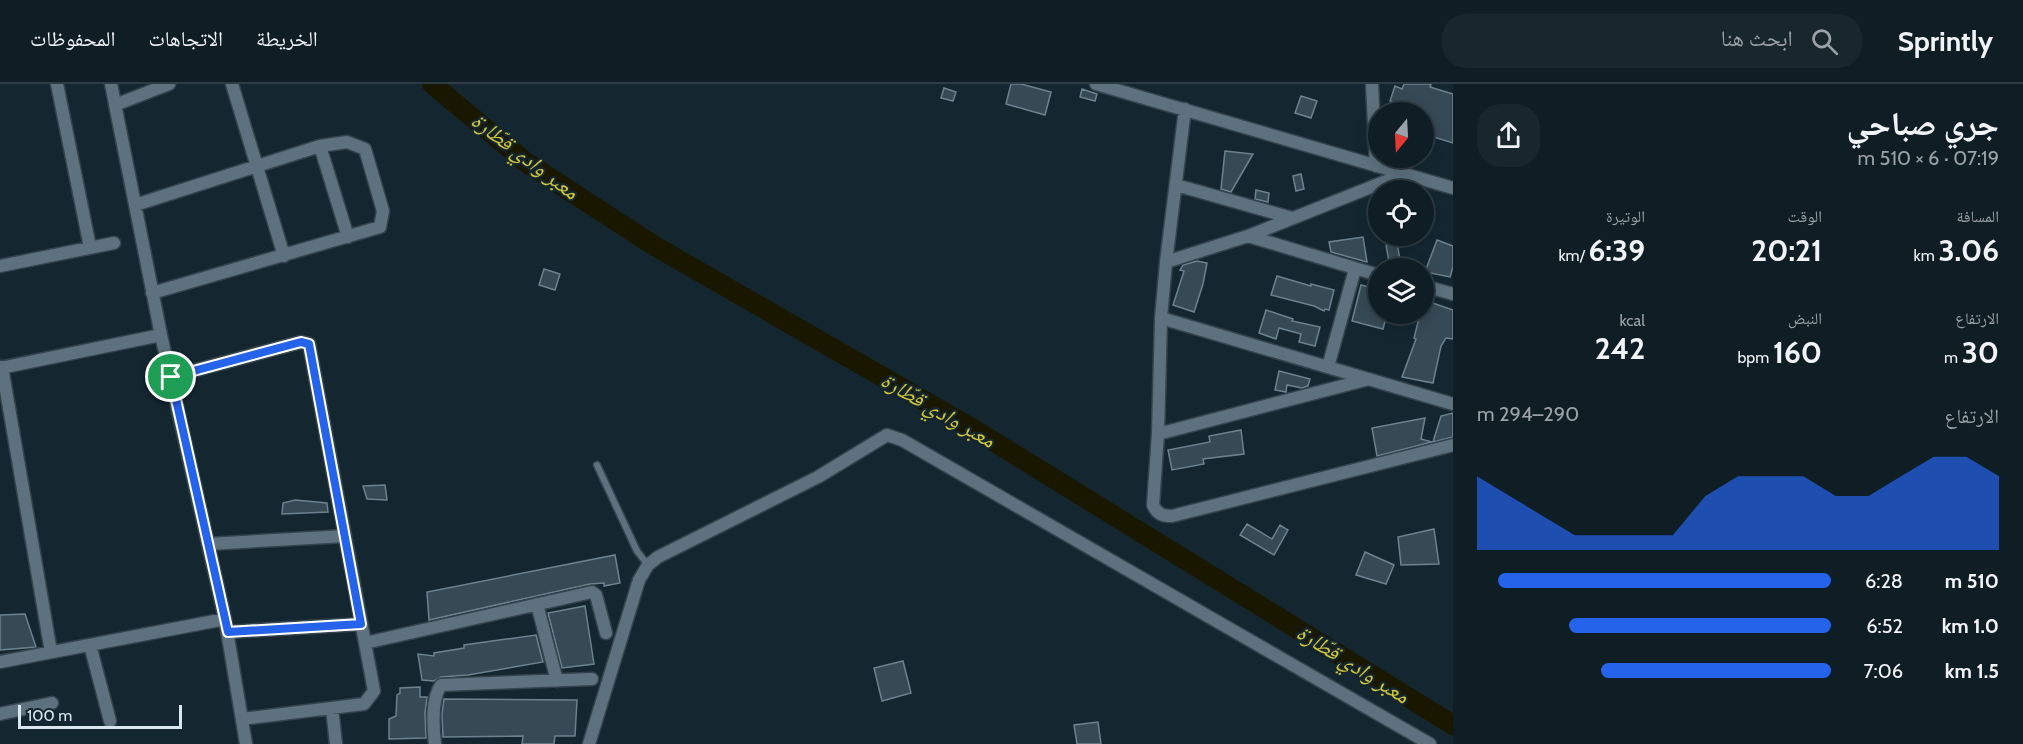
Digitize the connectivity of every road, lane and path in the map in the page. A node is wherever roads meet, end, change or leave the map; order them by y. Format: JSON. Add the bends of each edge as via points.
{"nodes":[{"id":1,"x":57,"y":84,"type":"edge"},
{"id":2,"x":111,"y":84,"type":"edge"},
{"id":3,"x":166,"y":84,"type":"edge"},
{"id":4,"x":232,"y":84,"type":"edge"},
{"id":5,"x":1096,"y":84,"type":"edge"},
{"id":6,"x":1372,"y":84,"type":"edge"},
{"id":7,"x":1373,"y":102,"type":"edge"},
{"id":8,"x":115,"y":105,"type":"junction"},
{"id":9,"x":1185,"y":110,"type":"junction"},
{"id":10,"x":320,"y":146,"type":"junction"},
{"id":11,"x":1368,"y":164,"type":"edge"},
{"id":12,"x":257,"y":167,"type":"junction"},
{"id":13,"x":1383,"y":168,"type":"edge"},
{"id":14,"x":1404,"y":174,"type":"junction"},
{"id":15,"x":1176,"y":185,"type":"junction"},
{"id":16,"x":1453,"y":188,"type":"edge"},
{"id":17,"x":135,"y":205,"type":"junction"},
{"id":18,"x":1292,"y":218,"type":"junction"},
{"id":19,"x":1248,"y":236,"type":"junction"},
{"id":20,"x":348,"y":237,"type":"junction"},
{"id":21,"x":114,"y":243,"type":"dead end"},
{"id":22,"x":90,"y":247,"type":"junction"},
{"id":23,"x":284,"y":256,"type":"junction"},
{"id":24,"x":1166,"y":262,"type":"junction"},
{"id":25,"x":0,"y":266,"type":"edge"},
{"id":26,"x":1355,"y":269,"type":"junction"},
{"id":27,"x":1368,"y":272,"type":"edge"},
{"id":28,"x":1434,"y":289,"type":"edge"},
{"id":29,"x":153,"y":293,"type":"junction"},
{"id":30,"x":1453,"y":294,"type":"edge"},
{"id":31,"x":1161,"y":318,"type":"junction"},
{"id":32,"x":161,"y":335,"type":"junction"},
{"id":33,"x":1328,"y":367,"type":"junction"},
{"id":34,"x":1,"y":368,"type":"edge"},
{"id":35,"x":171,"y":377,"type":"junction"},
{"id":36,"x":1370,"y":379,"type":"junction"},
{"id":37,"x":1453,"y":404,"type":"edge"},
{"id":38,"x":1158,"y":434,"type":"junction"},
{"id":39,"x":1453,"y":445,"type":"edge"},
{"id":40,"x":597,"y":465,"type":"dead end"},
{"id":41,"x":345,"y":536,"type":"junction"},
{"id":42,"x":208,"y":544,"type":"junction"},
{"id":43,"x":648,"y":565,"type":"junction"},
{"id":44,"x":537,"y":604,"type":"junction"},
{"id":45,"x":225,"y":619,"type":"junction"},
{"id":46,"x":361,"y":624,"type":"junction"},
{"id":47,"x":228,"y":632,"type":"junction"},
{"id":48,"x":606,"y":633,"type":"dead end"},
{"id":49,"x":365,"y":642,"type":"junction"},
{"id":50,"x":90,"y":645,"type":"junction"},
{"id":51,"x":51,"y":652,"type":"junction"},
{"id":52,"x":0,"y":662,"type":"edge"},
{"id":53,"x":592,"y":679,"type":"dead end"},
{"id":54,"x":558,"y":681,"type":"junction"},
{"id":55,"x":52,"y":703,"type":"dead end"},
{"id":56,"x":332,"y":708,"type":"junction"},
{"id":57,"x":0,"y":714,"type":"edge"},
{"id":58,"x":242,"y":719,"type":"junction"},
{"id":59,"x":110,"y":721,"type":"dead end"},
{"id":60,"x":246,"y":744,"type":"edge"},
{"id":61,"x":336,"y":744,"type":"edge"},
{"id":62,"x":435,"y":744,"type":"edge"},
{"id":63,"x":589,"y":744,"type":"edge"},
{"id":64,"x":1430,"y":744,"type":"edge"}],
"edges":[{"from":1,"to":22,"type":"street"},
{"from":2,"to":8,"type":"street"},
{"from":3,"to":8,"type":"street"},
{"from":4,"to":12,"type":"street"},
{"from":5,"to":9,"type":"street"},
{"from":6,"to":7,"type":"street"},
{"from":8,"to":17,"type":"street"},
{"from":9,"to":11,"type":"street"},
{"from":9,"to":15,"type":"street"},
{"from":10,"to":12,"type":"street"},
{"from":10,"to":20,"type":"street"},
{"from":10,"to":20,"type":"street","via":[[347,142],[365,149],[383,211],[380,227]]},
{"from":12,"to":17,"type":"street"},
{"from":12,"to":23,"type":"street"},
{"from":13,"to":14,"type":"street"},
{"from":14,"to":16,"type":"street"},
{"from":14,"to":18,"type":"street"},
{"from":15,"to":18,"type":"street"},
{"from":15,"to":24,"type":"street"},
{"from":17,"to":29,"type":"street"},
{"from":18,"to":19,"type":"street"},
{"from":19,"to":24,"type":"street"},
{"from":19,"to":26,"type":"street"},
{"from":20,"to":23,"type":"street"},
{"from":21,"to":22,"type":"street"},
{"from":22,"to":25,"type":"street"},
{"from":23,"to":29,"type":"street"},
{"from":24,"to":31,"type":"street"},
{"from":26,"to":27,"type":"street"},
{"from":26,"to":33,"type":"street"},
{"from":28,"to":30,"type":"street"},
{"from":29,"to":32,"type":"street"},
{"from":31,"to":33,"type":"street"},
{"from":31,"to":38,"type":"street"},
{"from":32,"to":34,"type":"street"},
{"from":32,"to":35,"type":"street"},
{"from":33,"to":36,"type":"street"},
{"from":34,"to":51,"type":"street"},
{"from":35,"to":41,"type":"street","via":[[301,342],[309,344]]},
{"from":35,"to":42,"type":"street"},
{"from":36,"to":37,"type":"street"},
{"from":36,"to":38,"type":"street"},
{"from":38,"to":39,"type":"street","via":[[1153,505],[1166,516]]},
{"from":40,"to":43,"type":"lane","via":[[637,551]]},
{"from":41,"to":42,"type":"street"},
{"from":41,"to":46,"type":"street"},
{"from":42,"to":45,"type":"street"},
{"from":43,"to":63,"type":"street","via":[[639,580]]},
{"from":43,"to":64,"type":"street","via":[[818,477],[887,435],[902,440]]},
{"from":44,"to":48,"type":"street","via":[[592,592]]},
{"from":44,"to":49,"type":"street"},
{"from":44,"to":54,"type":"street"},
{"from":45,"to":47,"type":"street"},
{"from":45,"to":50,"type":"street"},
{"from":46,"to":47,"type":"street"},
{"from":46,"to":49,"type":"street"},
{"from":47,"to":58,"type":"street"},
{"from":49,"to":56,"type":"street","via":[[374,692],[364,704]]},
{"from":50,"to":51,"type":"street"},
{"from":50,"to":59,"type":"street"},
{"from":51,"to":52,"type":"street"},
{"from":53,"to":54,"type":"street"},
{"from":54,"to":62,"type":"street","via":[[441,686],[436,693]]},
{"from":55,"to":57,"type":"street"},
{"from":56,"to":58,"type":"street"},
{"from":56,"to":61,"type":"street"},
{"from":58,"to":60,"type":"street"}]}
